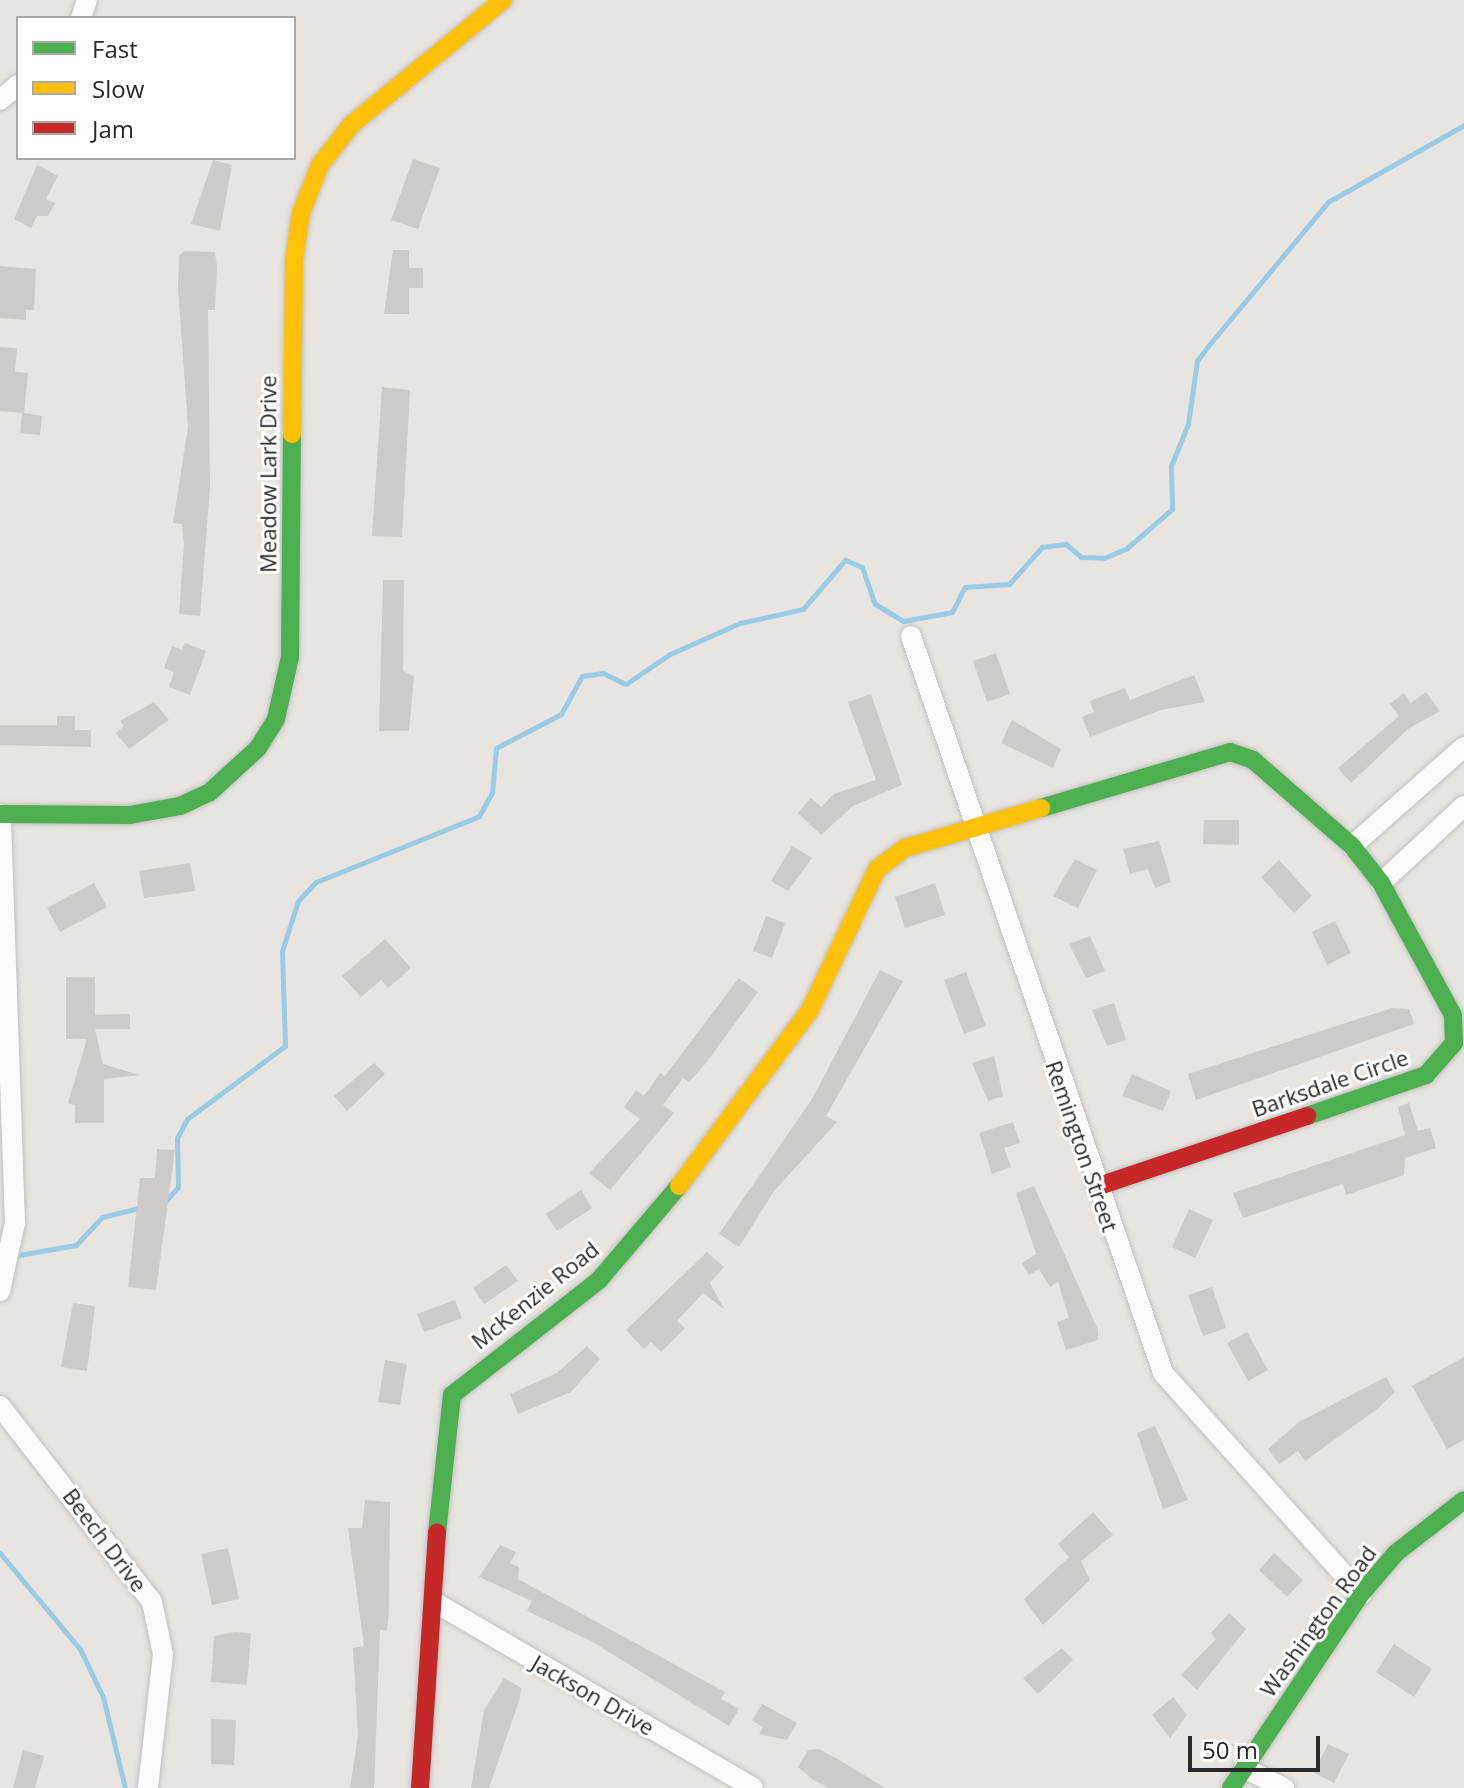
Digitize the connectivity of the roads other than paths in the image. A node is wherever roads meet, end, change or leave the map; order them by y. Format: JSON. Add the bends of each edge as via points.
{"nodes":[{"id":1,"x":503,"y":0,"type":"edge"},
{"id":2,"x":16,"y":87,"type":"edge"},
{"id":3,"x":0,"y":100,"type":"edge"},
{"id":4,"x":911,"y":636,"type":"dead end"},
{"id":5,"x":1464,"y":747,"type":"edge"},
{"id":6,"x":1464,"y":806,"type":"edge"},
{"id":7,"x":0,"y":814,"type":"edge"},
{"id":8,"x":976,"y":830,"type":"junction"},
{"id":9,"x":1352,"y":846,"type":"junction"},
{"id":10,"x":1381,"y":883,"type":"junction"},
{"id":11,"x":1096,"y":1187,"type":"junction"},
{"id":12,"x":0,"y":1291,"type":"edge"},
{"id":13,"x":0,"y":1406,"type":"edge"},
{"id":14,"x":1464,"y":1500,"type":"edge"},
{"id":15,"x":1361,"y":1594,"type":"junction"},
{"id":16,"x":434,"y":1602,"type":"junction"},
{"id":17,"x":1244,"y":1768,"type":"junction"},
{"id":18,"x":148,"y":1788,"type":"edge"},
{"id":19,"x":420,"y":1788,"type":"edge"},
{"id":20,"x":753,"y":1788,"type":"edge"},
{"id":21,"x":1231,"y":1788,"type":"edge"},
{"id":22,"x":1284,"y":1788,"type":"edge"}],
"edges":[{"from":1,"to":7,"type":"street","name":"Meadow Lark Drive","via":[[351,125],[320,165],[301,213],[294,261],[290,657],[276,719],[258,748],[210,792],[180,806],[130,815]]},
{"from":2,"to":3,"type":"street"},
{"from":4,"to":8,"type":"street","name":"Remington Street"},
{"from":5,"to":9,"type":"street"},
{"from":6,"to":10,"type":"street"},
{"from":7,"to":12,"type":"street","via":[[15,1223]]},
{"from":8,"to":9,"type":"street","name":"Barksdale Circle","via":[[1230,752],[1253,760]]},
{"from":8,"to":11,"type":"street","name":"Remington Street"},
{"from":8,"to":16,"type":"street","name":"McKenzie Road","via":[[905,848],[877,869],[810,1010],[646,1231],[599,1280],[452,1395],[444,1419]]},
{"from":9,"to":10,"type":"street","name":"Barksdale Circle"},
{"from":10,"to":11,"type":"street","name":"Barksdale Circle","via":[[1453,1015],[1454,1043],[1442,1064]]},
{"from":11,"to":15,"type":"street","name":"Remington Street","via":[[1163,1373]]},
{"from":13,"to":18,"type":"street","name":"Beech Drive","via":[[152,1602],[163,1654]]},
{"from":14,"to":15,"type":"street","name":"Washington Road","via":[[1396,1553]]},
{"from":15,"to":17,"type":"street","name":"Washington Road"},
{"from":16,"to":19,"type":"street","name":"McKenzie Road"},
{"from":16,"to":20,"type":"street","name":"Jackson Drive"},
{"from":17,"to":21,"type":"street","name":"Washington Road"},
{"from":17,"to":22,"type":"street"}]}
